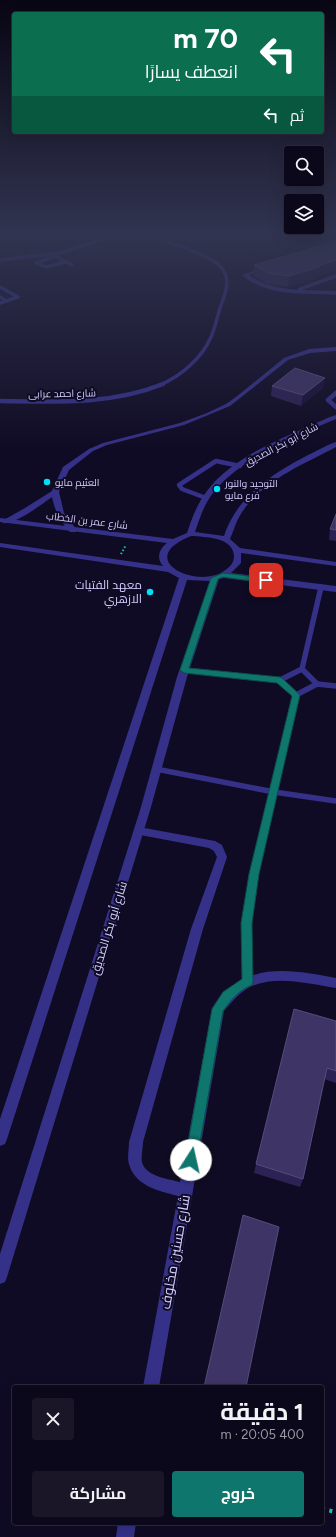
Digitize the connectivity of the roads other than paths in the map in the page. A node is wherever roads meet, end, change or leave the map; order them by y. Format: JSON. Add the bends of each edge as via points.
{"nodes":[{"id":1,"x":221,"y":307,"type":"edge"},
{"id":2,"x":336,"y":349,"type":"edge"},
{"id":3,"x":336,"y":393,"type":"edge"},
{"id":4,"x":0,"y":401,"type":"edge"},
{"id":5,"x":336,"y":406,"type":"edge"},
{"id":6,"x":336,"y":418,"type":"edge"},
{"id":7,"x":336,"y":444,"type":"edge"},
{"id":8,"x":240,"y":466,"type":"junction"},
{"id":9,"x":55,"y":492,"type":"junction"},
{"id":10,"x":206,"y":498,"type":"junction"},
{"id":11,"x":3,"y":520,"type":"edge"},
{"id":12,"x":73,"y":530,"type":"junction"},
{"id":13,"x":190,"y":534,"type":"junction"},
{"id":14,"x":226,"y":540,"type":"junction"},
{"id":15,"x":172,"y":541,"type":"junction"},
{"id":16,"x":0,"y":545,"type":"edge"},
{"id":17,"x":236,"y":550,"type":"junction"},
{"id":18,"x":336,"y":564,"type":"edge"},
{"id":19,"x":170,"y":570,"type":"junction"},
{"id":20,"x":184,"y":576,"type":"junction"},
{"id":21,"x":219,"y":576,"type":"junction"},
{"id":22,"x":321,"y":587,"type":"junction"},
{"id":23,"x":336,"y":589,"type":"edge"},
{"id":24,"x":302,"y":669,"type":"junction"},
{"id":25,"x":184,"y":670,"type":"junction"},
{"id":26,"x":280,"y":680,"type":"junction"},
{"id":27,"x":317,"y":684,"type":"junction"},
{"id":28,"x":336,"y":686,"type":"edge"},
{"id":29,"x":296,"y":695,"type":"junction"},
{"id":30,"x":156,"y":769,"type":"junction"},
{"id":31,"x":274,"y":792,"type":"junction"},
{"id":32,"x":336,"y":801,"type":"edge"},
{"id":33,"x":139,"y":831,"type":"junction"},
{"id":34,"x":248,"y":982,"type":"junction"},
{"id":35,"x":336,"y":983,"type":"edge"},
{"id":36,"x":0,"y":1139,"type":"edge"},
{"id":37,"x":186,"y":1191,"type":"junction"},
{"id":38,"x":0,"y":1277,"type":"edge"},
{"id":39,"x":151,"y":1385,"type":"edge"},
{"id":40,"x":127,"y":1525,"type":"edge"},
{"id":41,"x":125,"y":1537,"type":"edge"}],
"edges":[{"from":1,"to":4,"type":"lane","name":"شارع احمد عرابى","via":[[209,342],[191,366],[157,387],[107,400]]},
{"from":2,"to":9,"type":"street","via":[[309,351],[286,359],[238,398],[209,414],[91,450],[66,469]]},
{"from":3,"to":5,"type":"lane","via":[[328,400]]},
{"from":6,"to":8,"type":"street","name":"شارع أبو بكر الصديق","via":[[293,437]]},
{"from":7,"to":14,"type":"street","via":[[283,472],[249,499],[235,517]]},
{"from":8,"to":10,"type":"street","name":"شارع أبو بكر الصديق"},
{"from":8,"to":10,"type":"lane","via":[[216,461],[179,486]]},
{"from":9,"to":11,"type":"street","via":[[28,510]]},
{"from":9,"to":12,"type":"street","via":[[57,506],[64,521]]},
{"from":10,"to":13,"type":"street","name":"شارع أبو بكر الصديق"},
{"from":11,"to":12,"type":"street","name":"شارع عمر بن الخطاب"},
{"from":12,"to":15,"type":"street","name":"شارع عمر بن الخطاب"},
{"from":13,"to":14,"type":"street","via":[[205,534]]},
{"from":13,"to":15,"type":"street"},
{"from":14,"to":17,"type":"street"},
{"from":15,"to":19,"type":"street","via":[[163,552],[163,560]]},
{"from":16,"to":19,"type":"street"},
{"from":17,"to":18,"type":"street"},
{"from":17,"to":21,"type":"street","via":[[237,562],[232,569]]},
{"from":19,"to":20,"type":"street"},
{"from":20,"to":21,"type":"street","via":[[194,579]]},
{"from":20,"to":36,"type":"street"},
{"from":21,"to":22,"type":"street"},
{"from":21,"to":25,"type":"street","name":"شارع أبو بكر الصديق"},
{"from":22,"to":23,"type":"street"},
{"from":22,"to":24,"type":"lane"},
{"from":24,"to":26,"type":"lane"},
{"from":24,"to":27,"type":"lane"},
{"from":25,"to":26,"type":"lane"},
{"from":25,"to":30,"type":"street","name":"شارع أبو بكر الصديق"},
{"from":26,"to":29,"type":"lane"},
{"from":27,"to":28,"type":"lane"},
{"from":27,"to":29,"type":"lane"},
{"from":29,"to":31,"type":"lane"},
{"from":30,"to":31,"type":"lane"},
{"from":30,"to":33,"type":"street","name":"شارع أبو بكر الصديق"},
{"from":31,"to":32,"type":"lane"},
{"from":31,"to":34,"type":"lane","via":[[249,903]]},
{"from":33,"to":37,"type":"street","via":[[211,844],[218,848],[222,857],[197,929],[136,1142],[136,1165],[143,1175]]},
{"from":33,"to":38,"type":"street","name":"شارع أبو بكر الصديق"},
{"from":34,"to":35,"type":"street","name":"شارع حسنين مخلوف","via":[[259,977],[278,975]]},
{"from":34,"to":37,"type":"street","name":"شارع حسنين مخلوف","via":[[227,996],[218,1009]]},
{"from":37,"to":39,"type":"street","name":"شارع حسنين مخلوف"},
{"from":40,"to":41,"type":"street"}]}
